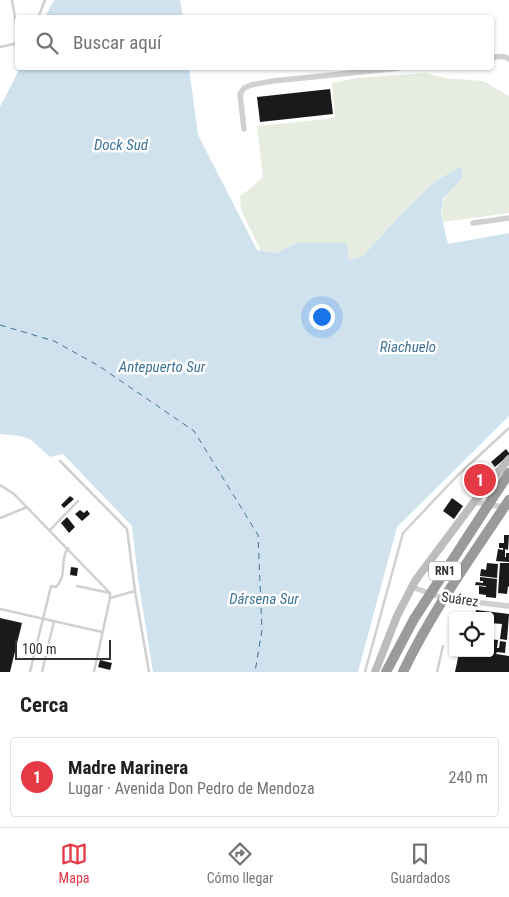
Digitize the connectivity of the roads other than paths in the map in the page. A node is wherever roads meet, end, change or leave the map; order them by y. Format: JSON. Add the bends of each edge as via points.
{"nodes":[{"id":1,"x":12,"y":0,"type":"edge"},
{"id":2,"x":45,"y":0,"type":"edge"},
{"id":3,"x":39,"y":15,"type":"edge"},
{"id":4,"x":15,"y":18,"type":"edge"},
{"id":5,"x":15,"y":44,"type":"edge"},
{"id":6,"x":0,"y":46,"type":"edge"},
{"id":7,"x":494,"y":57,"type":"edge"},
{"id":8,"x":509,"y":59,"type":"edge"},
{"id":9,"x":382,"y":70,"type":"edge"},
{"id":10,"x":244,"y":129,"type":"dead end"},
{"id":11,"x":509,"y":218,"type":"edge"},
{"id":12,"x":473,"y":223,"type":"dead end"},
{"id":13,"x":509,"y":428,"type":"edge"},
{"id":14,"x":509,"y":459,"type":"edge"},
{"id":15,"x":60,"y":461,"type":"dead end"},
{"id":16,"x":509,"y":473,"type":"edge"},
{"id":17,"x":509,"y":478,"type":"edge"},
{"id":18,"x":0,"y":485,"type":"edge"},
{"id":19,"x":509,"y":500,"type":"edge"},
{"id":20,"x":78,"y":501,"type":"dead end"},
{"id":21,"x":474,"y":502,"type":"junction"},
{"id":22,"x":492,"y":505,"type":"junction"},
{"id":23,"x":27,"y":507,"type":"junction"},
{"id":24,"x":509,"y":508,"type":"edge"},
{"id":25,"x":0,"y":518,"type":"edge"},
{"id":26,"x":50,"y":530,"type":"junction"},
{"id":27,"x":68,"y":548,"type":"junction"},
{"id":28,"x":77,"y":586,"type":"dead end"},
{"id":29,"x":412,"y":587,"type":"junction"},
{"id":30,"x":134,"y":591,"type":"junction"},
{"id":31,"x":110,"y":592,"type":"junction"},
{"id":32,"x":432,"y":595,"type":"junction"},
{"id":33,"x":110,"y":598,"type":"junction"},
{"id":34,"x":509,"y":606,"type":"edge"},
{"id":35,"x":0,"y":609,"type":"edge"},
{"id":36,"x":43,"y":619,"type":"junction"},
{"id":37,"x":54,"y":621,"type":"junction"},
{"id":38,"x":102,"y":632,"type":"junction"},
{"id":39,"x":443,"y":646,"type":"dead end"},
{"id":40,"x":30,"y":672,"type":"edge"},
{"id":41,"x":42,"y":672,"type":"edge"},
{"id":42,"x":94,"y":672,"type":"edge"},
{"id":43,"x":149,"y":672,"type":"edge"},
{"id":44,"x":365,"y":672,"type":"edge"},
{"id":45,"x":374,"y":672,"type":"edge"},
{"id":46,"x":386,"y":672,"type":"edge"},
{"id":47,"x":391,"y":672,"type":"edge"},
{"id":48,"x":402,"y":672,"type":"edge"},
{"id":49,"x":437,"y":672,"type":"edge"}],
"edges":[{"from":1,"to":4,"type":"lane"},
{"from":2,"to":3,"type":"lane"},
{"from":5,"to":6,"type":"lane"},
{"from":7,"to":8,"type":"street"},
{"from":9,"to":10,"type":"street","via":[[251,85],[240,94]]},
{"from":11,"to":12,"type":"street"},
{"from":13,"to":44,"type":"lane","via":[[403,533]]},
{"from":14,"to":21,"type":"main road"},
{"from":15,"to":30,"type":"lane","via":[[126,528]]},
{"from":16,"to":46,"type":"highway","number":"RN1","bridge":true,"via":[[429,596]]},
{"from":17,"to":22,"type":"main road"},
{"from":18,"to":23,"type":"lane"},
{"from":19,"to":48,"type":"highway","number":"RN1","bridge":true,"via":[[436,611]]},
{"from":20,"to":26,"type":"lane"},
{"from":21,"to":22,"type":"street"},
{"from":21,"to":29,"type":"main road"},
{"from":22,"to":24,"type":"street"},
{"from":22,"to":32,"type":"main road"},
{"from":23,"to":25,"type":"lane"},
{"from":23,"to":26,"type":"lane"},
{"from":26,"to":27,"type":"lane"},
{"from":27,"to":31,"type":"lane"},
{"from":27,"to":36,"type":"lane","via":[[64,553],[63,576],[56,587],[51,586]]},
{"from":28,"to":31,"type":"lane"},
{"from":29,"to":32,"type":"street","name":"Suárez"},
{"from":29,"to":45,"type":"main road"},
{"from":30,"to":33,"type":"lane"},
{"from":30,"to":43,"type":"lane"},
{"from":31,"to":33,"type":"lane"},
{"from":32,"to":34,"type":"street","name":"Suárez"},
{"from":32,"to":47,"type":"main road"},
{"from":33,"to":38,"type":"lane"},
{"from":35,"to":36,"type":"lane"},
{"from":36,"to":37,"type":"lane"},
{"from":36,"to":40,"type":"lane"},
{"from":37,"to":38,"type":"lane"},
{"from":37,"to":41,"type":"lane"},
{"from":38,"to":42,"type":"lane"},
{"from":39,"to":49,"type":"lane"}]}
